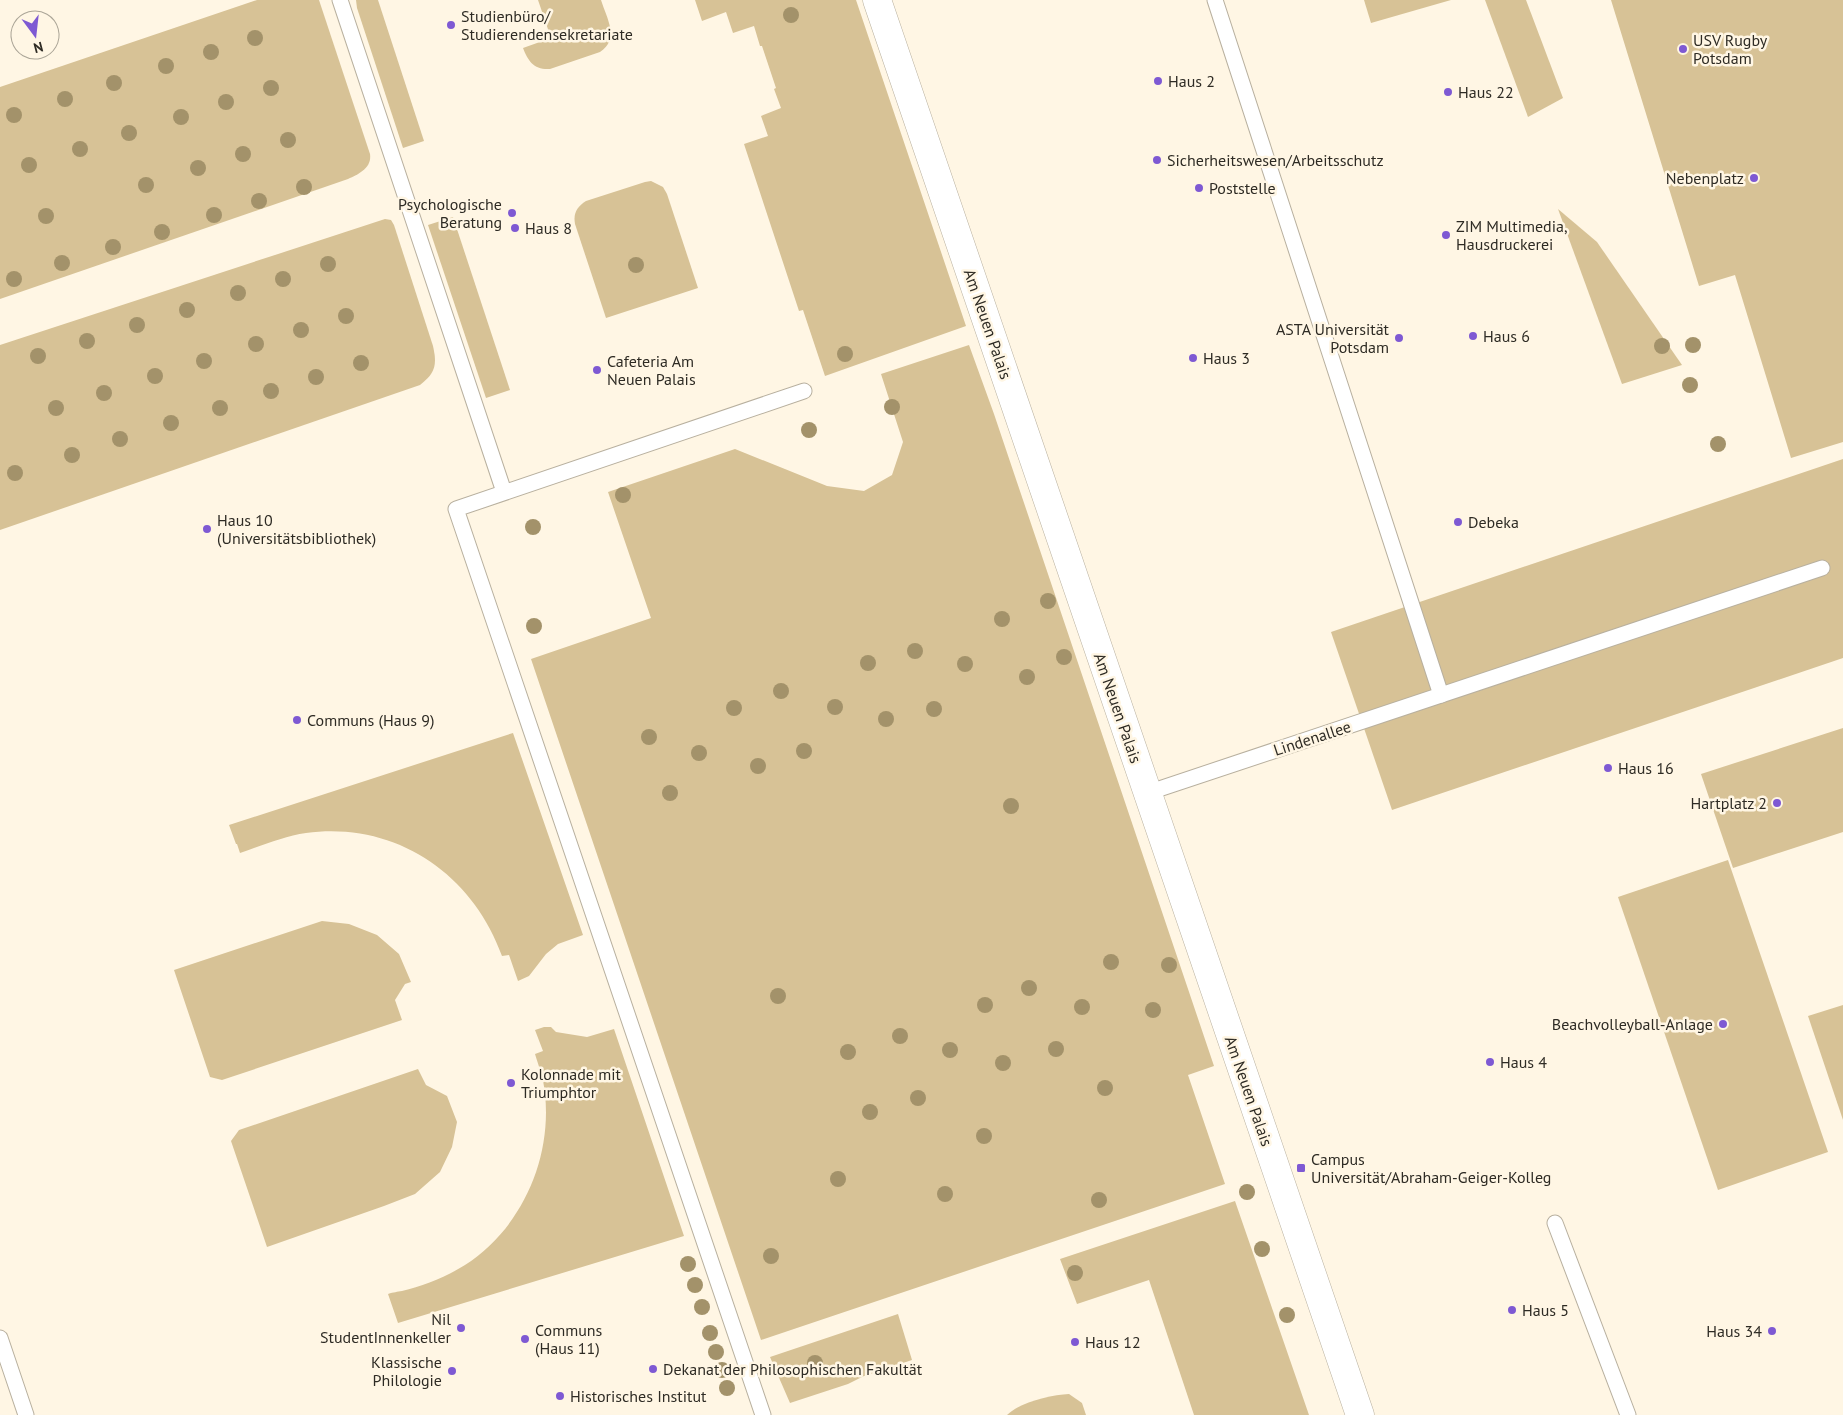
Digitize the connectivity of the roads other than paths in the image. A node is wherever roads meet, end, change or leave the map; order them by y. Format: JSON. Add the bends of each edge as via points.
{"nodes":[{"id":1,"x":340,"y":0,"type":"edge"},
{"id":2,"x":877,"y":0,"type":"edge"},
{"id":3,"x":1215,"y":0,"type":"edge"},
{"id":4,"x":804,"y":391,"type":"dead end"},
{"id":5,"x":504,"y":492,"type":"junction"},
{"id":6,"x":1822,"y":568,"type":"dead end"},
{"id":7,"x":1441,"y":695,"type":"junction"},
{"id":8,"x":1147,"y":792,"type":"junction"},
{"id":9,"x":1555,"y":1223,"type":"dead end"},
{"id":10,"x":0,"y":1338,"type":"edge"},
{"id":11,"x":26,"y":1415,"type":"edge"},
{"id":12,"x":763,"y":1415,"type":"edge"},
{"id":13,"x":1360,"y":1415,"type":"edge"},
{"id":14,"x":1628,"y":1415,"type":"edge"}],
"edges":[{"from":1,"to":5,"type":"lane"},
{"from":2,"to":8,"type":"street","name":"Am Neuen Palais"},
{"from":3,"to":7,"type":"lane"},
{"from":4,"to":5,"type":"lane"},
{"from":5,"to":12,"type":"lane","via":[[456,509]]},
{"from":6,"to":7,"type":"lane","name":"Lindenallee"},
{"from":7,"to":8,"type":"lane","name":"Lindenallee"},
{"from":8,"to":13,"type":"street","name":"Am Neuen Palais"},
{"from":9,"to":14,"type":"lane"},
{"from":10,"to":11,"type":"lane"}]}
